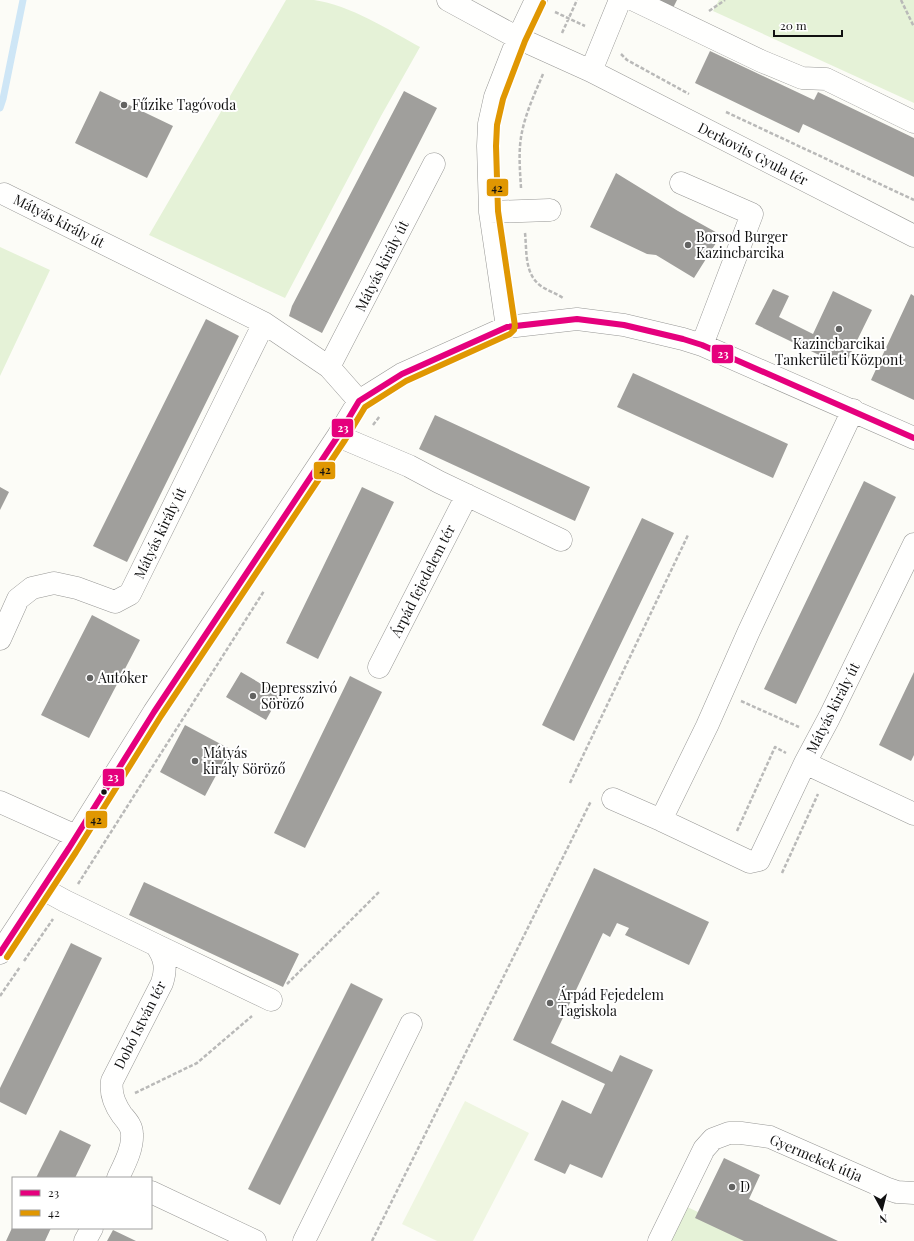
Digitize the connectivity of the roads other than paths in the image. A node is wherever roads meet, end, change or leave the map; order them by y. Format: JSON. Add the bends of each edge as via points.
{"nodes":[{"id":1,"x":448,"y":0,"type":"edge"},
{"id":2,"x":620,"y":0,"type":"edge"},
{"id":3,"x":634,"y":0,"type":"edge"},
{"id":4,"x":536,"y":1,"type":"edge"},
{"id":5,"x":518,"y":38,"type":"junction"},
{"id":6,"x":591,"y":72,"type":"junction"},
{"id":7,"x":914,"y":122,"type":"edge"},
{"id":8,"x":434,"y":164,"type":"dead end"},
{"id":9,"x":681,"y":183,"type":"dead end"},
{"id":10,"x":4,"y":194,"type":"dead end"},
{"id":11,"x":550,"y":210,"type":"dead end"},
{"id":12,"x":490,"y":212,"type":"junction"},
{"id":13,"x":914,"y":236,"type":"edge"},
{"id":14,"x":264,"y":323,"type":"junction"},
{"id":15,"x":507,"y":327,"type":"junction"},
{"id":16,"x":702,"y":345,"type":"junction"},
{"id":17,"x":329,"y":367,"type":"junction"},
{"id":18,"x":359,"y":401,"type":"junction"},
{"id":19,"x":853,"y":410,"type":"junction"},
{"id":20,"x":914,"y":438,"type":"edge"},
{"id":21,"x":348,"y":440,"type":"junction"},
{"id":22,"x":467,"y":495,"type":"junction"},
{"id":23,"x":561,"y":540,"type":"dead end"},
{"id":24,"x":914,"y":544,"type":"edge"},
{"id":25,"x":0,"y":639,"type":"edge"},
{"id":26,"x":379,"y":667,"type":"dead end"},
{"id":27,"x":797,"y":759,"type":"junction"},
{"id":28,"x":613,"y":799,"type":"dead end"},
{"id":29,"x":0,"y":802,"type":"edge"},
{"id":30,"x":914,"y":814,"type":"edge"},
{"id":31,"x":661,"y":820,"type":"junction"},
{"id":32,"x":76,"y":836,"type":"junction"},
{"id":33,"x":43,"y":889,"type":"junction"},
{"id":34,"x":156,"y":946,"type":"junction"},
{"id":35,"x":0,"y":953,"type":"edge"},
{"id":36,"x":272,"y":1000,"type":"dead end"},
{"id":37,"x":411,"y":1024,"type":"dead end"},
{"id":38,"x":119,"y":1177,"type":"edge"},
{"id":39,"x":152,"y":1192,"type":"edge"},
{"id":40,"x":914,"y":1193,"type":"edge"},
{"id":41,"x":91,"y":1229,"type":"edge"},
{"id":42,"x":85,"y":1241,"type":"edge"},
{"id":43,"x":254,"y":1241,"type":"edge"},
{"id":44,"x":304,"y":1241,"type":"edge"},
{"id":45,"x":659,"y":1241,"type":"edge"}],
"edges":[{"from":1,"to":5,"type":"street","name":"Derkovits Gyula tér"},
{"from":2,"to":6,"type":"street"},
{"from":3,"to":7,"type":"street","via":[[761,61],[802,78],[826,80]]},
{"from":4,"to":5,"type":"street"},
{"from":5,"to":6,"type":"street","name":"Derkovits Gyula tér"},
{"from":5,"to":12,"type":"street","via":[[495,97],[489,124]]},
{"from":6,"to":13,"type":"street","name":"Derkovits Gyula tér"},
{"from":8,"to":17,"type":"street","name":"Mátyás király út"},
{"from":9,"to":16,"type":"street","via":[[752,214]]},
{"from":10,"to":14,"type":"street","name":"Mátyás király út"},
{"from":11,"to":12,"type":"street"},
{"from":12,"to":15,"type":"street"},
{"from":14,"to":17,"type":"street","name":"Mátyás király út"},
{"from":14,"to":25,"type":"street","name":"Mátyás király út","via":[[130,594],[115,602],[77,588],[54,583],[32,588],[18,599]]},
{"from":15,"to":16,"type":"street","via":[[576,319],[624,325]]},
{"from":15,"to":18,"type":"street","via":[[402,374]]},
{"from":16,"to":19,"type":"street"},
{"from":17,"to":18,"type":"street","name":"Mátyás király út"},
{"from":18,"to":21,"type":"street"},
{"from":19,"to":20,"type":"street"},
{"from":19,"to":31,"type":"street"},
{"from":21,"to":22,"type":"street"},
{"from":21,"to":32,"type":"street","via":[[154,712]]},
{"from":22,"to":23,"type":"street"},
{"from":22,"to":26,"type":"street","name":"Árpád fejedelem tér"},
{"from":24,"to":27,"type":"street","name":"Mátyás király út","via":[[819,737]]},
{"from":27,"to":30,"type":"street","name":"Mátyás király út"},
{"from":27,"to":31,"type":"street","via":[[759,860],[750,862]]},
{"from":28,"to":31,"type":"street"},
{"from":29,"to":32,"type":"street"},
{"from":32,"to":33,"type":"street"},
{"from":33,"to":34,"type":"street"},
{"from":33,"to":35,"type":"street"},
{"from":34,"to":36,"type":"street"},
{"from":34,"to":38,"type":"street","name":"Dobó István tér","via":[[162,954],[166,972],[154,1001],[112,1080],[111,1091],[115,1103],[130,1125],[132,1133],[131,1147]]},
{"from":37,"to":44,"type":"street"},
{"from":39,"to":43,"type":"street"},
{"from":40,"to":45,"type":"street","name":"Gyermekek útja","via":[[888,1189],[770,1137],[729,1133],[714,1139],[704,1149]]},
{"from":41,"to":42,"type":"street"}]}
